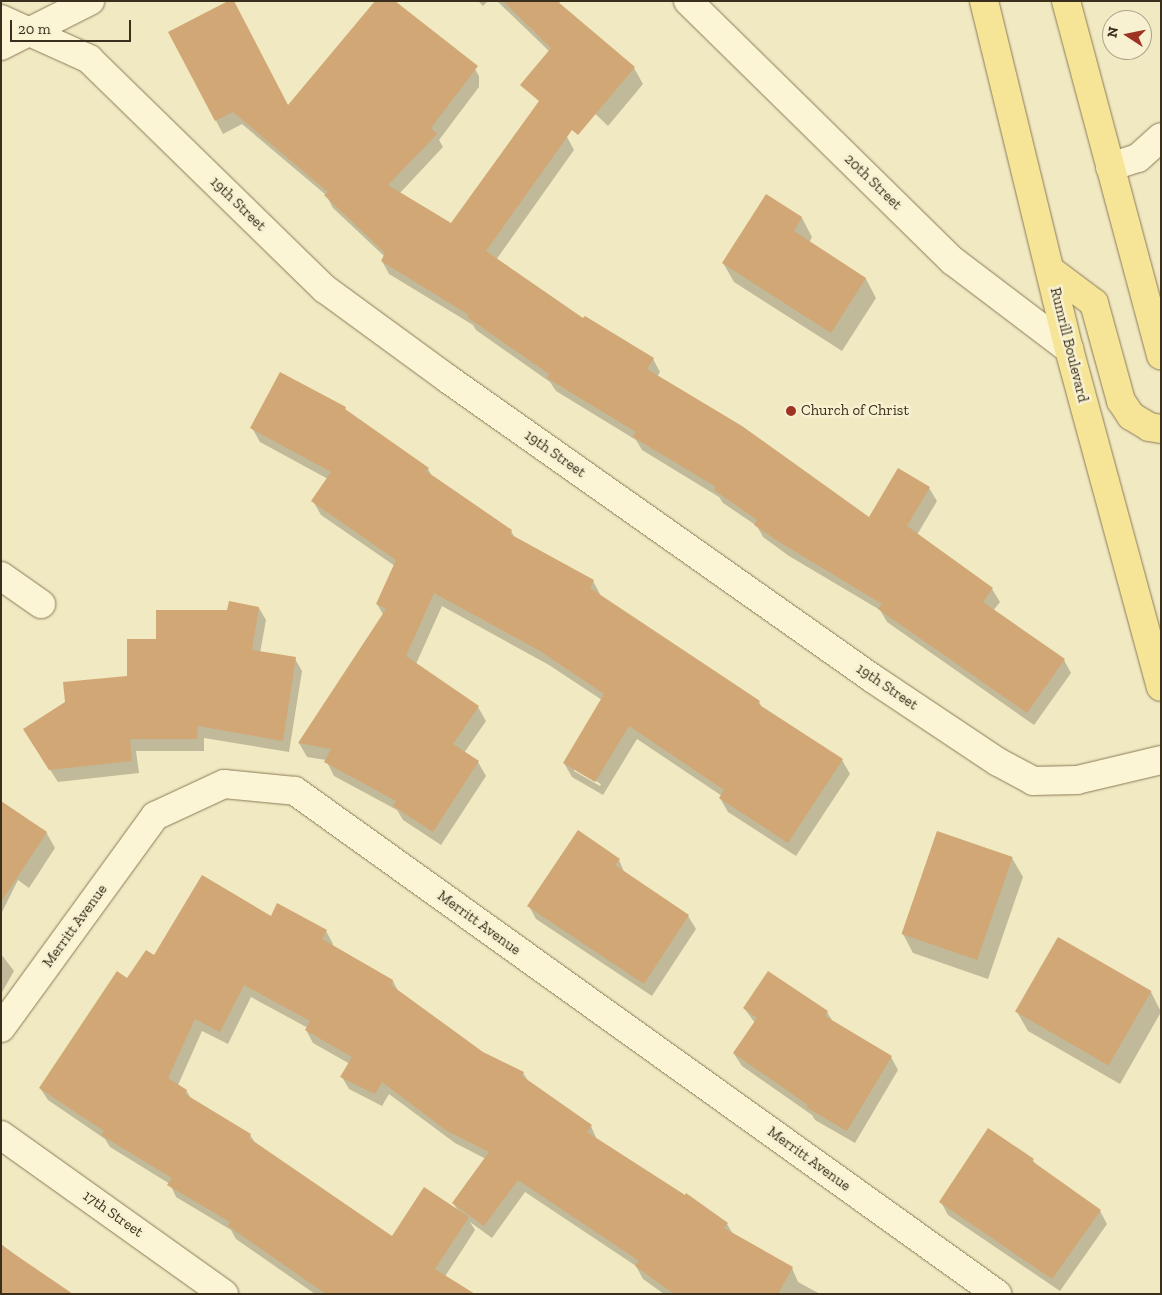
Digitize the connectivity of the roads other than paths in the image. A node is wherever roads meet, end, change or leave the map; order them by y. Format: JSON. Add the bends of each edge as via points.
{"nodes":[{"id":1,"x":90,"y":1,"type":"edge"},
{"id":2,"x":688,"y":1,"type":"edge"},
{"id":3,"x":984,"y":1,"type":"edge"},
{"id":4,"x":1066,"y":1,"type":"edge"},
{"id":5,"x":1,"y":19,"type":"edge"},
{"id":6,"x":28,"y":33,"type":"junction"},
{"id":7,"x":1,"y":46,"type":"edge"},
{"id":8,"x":1161,"y":137,"type":"edge"},
{"id":9,"x":1110,"y":167,"type":"junction"},
{"id":10,"x":1050,"y":270,"type":"junction"},
{"id":11,"x":1069,"y":349,"type":"junction"},
{"id":12,"x":1161,"y":356,"type":"edge"},
{"id":13,"x":1161,"y":429,"type":"edge"},
{"id":14,"x":1,"y":576,"type":"edge"},
{"id":15,"x":41,"y":604,"type":"dead end"},
{"id":16,"x":1161,"y":688,"type":"edge"},
{"id":17,"x":1161,"y":760,"type":"edge"},
{"id":18,"x":1,"y":1028,"type":"edge"},
{"id":19,"x":1,"y":1135,"type":"edge"},
{"id":20,"x":224,"y":1294,"type":"edge"},
{"id":21,"x":997,"y":1294,"type":"edge"}],
"edges":[{"from":1,"to":6,"type":"street"},
{"from":2,"to":11,"type":"street","name":"20th Street","via":[[953,261]]},
{"from":3,"to":10,"type":"main road","name":"Rumrill Boulevard"},
{"from":4,"to":9,"type":"main road"},
{"from":5,"to":6,"type":"street","name":"19th Street"},
{"from":6,"to":7,"type":"street"},
{"from":6,"to":17,"type":"street","name":"19th Street","via":[[90,59],[325,289],[856,666],[998,762],[1033,781],[1076,780]]},
{"from":8,"to":9,"type":"street","via":[[1138,158]]},
{"from":9,"to":12,"type":"main road"},
{"from":10,"to":11,"type":"main road","name":"Rumrill Boulevard"},
{"from":10,"to":13,"type":"main road","via":[[1094,303],[1121,401],[1131,416],[1149,427]]},
{"from":11,"to":16,"type":"main road","name":"Rumrill Boulevard"},
{"from":14,"to":15,"type":"street"},
{"from":18,"to":21,"type":"street","name":"Merritt Avenue","via":[[155,816],[224,784],[294,791]]},
{"from":19,"to":20,"type":"street","name":"17th Street"}]}
